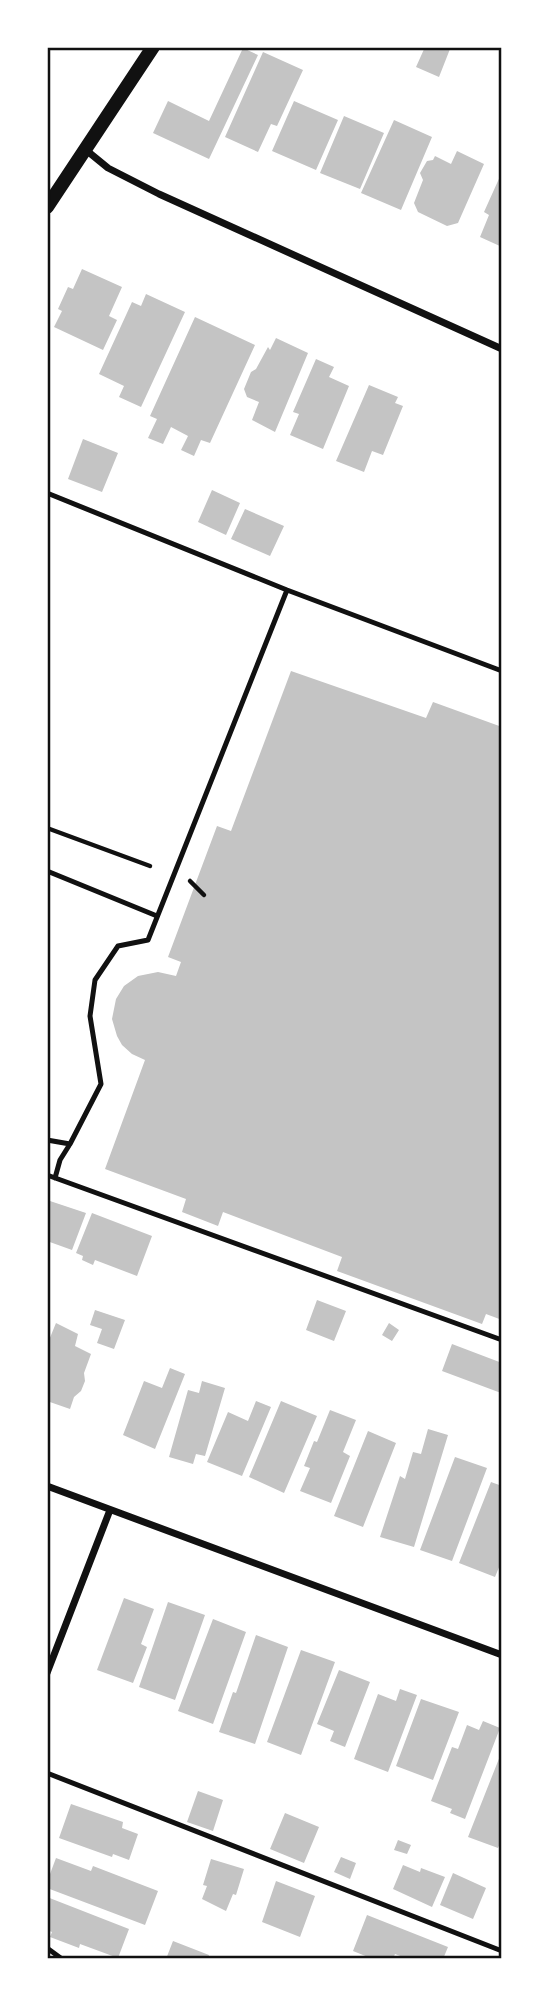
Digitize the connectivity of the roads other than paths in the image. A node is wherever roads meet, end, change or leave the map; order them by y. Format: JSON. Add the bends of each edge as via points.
{"nodes":[{"id":1,"x":153,"y":47,"type":"edge"},
{"id":2,"x":85,"y":149,"type":"junction"},
{"id":3,"x":47,"y":207,"type":"edge"},
{"id":4,"x":502,"y":349,"type":"edge"},
{"id":5,"x":47,"y":493,"type":"edge"},
{"id":6,"x":288,"y":590,"type":"junction"},
{"id":7,"x":502,"y":671,"type":"edge"},
{"id":8,"x":47,"y":871,"type":"edge"},
{"id":9,"x":157,"y":916,"type":"junction"},
{"id":10,"x":47,"y":1140,"type":"edge"},
{"id":11,"x":70,"y":1144,"type":"junction"},
{"id":12,"x":47,"y":1175,"type":"edge"},
{"id":13,"x":55,"y":1178,"type":"junction"},
{"id":14,"x":502,"y":1340,"type":"edge"},
{"id":15,"x":47,"y":1486,"type":"edge"},
{"id":16,"x":110,"y":1510,"type":"junction"},
{"id":17,"x":502,"y":1655,"type":"edge"},
{"id":18,"x":47,"y":1673,"type":"edge"},
{"id":19,"x":47,"y":1773,"type":"edge"},
{"id":20,"x":47,"y":1948,"type":"edge"},
{"id":21,"x":502,"y":1951,"type":"edge"},
{"id":22,"x":62,"y":1959,"type":"edge"}],
"edges":[{"from":1,"to":2,"type":"main road"},
{"from":2,"to":3,"type":"main road"},
{"from":2,"to":4,"type":"street","via":[[108,168],[159,194]]},
{"from":5,"to":6,"type":"lane"},
{"from":6,"to":7,"type":"lane"},
{"from":6,"to":9,"type":"lane"},
{"from":8,"to":9,"type":"lane"},
{"from":9,"to":11,"type":"lane","via":[[148,940],[118,946],[95,980],[90,1016],[101,1084]]},
{"from":10,"to":11,"type":"lane"},
{"from":11,"to":13,"type":"lane"},
{"from":12,"to":13,"type":"lane"},
{"from":13,"to":14,"type":"lane"},
{"from":15,"to":16,"type":"street"},
{"from":16,"to":17,"type":"street"},
{"from":16,"to":18,"type":"street"},
{"from":19,"to":21,"type":"lane"},
{"from":20,"to":22,"type":"lane"}]}
